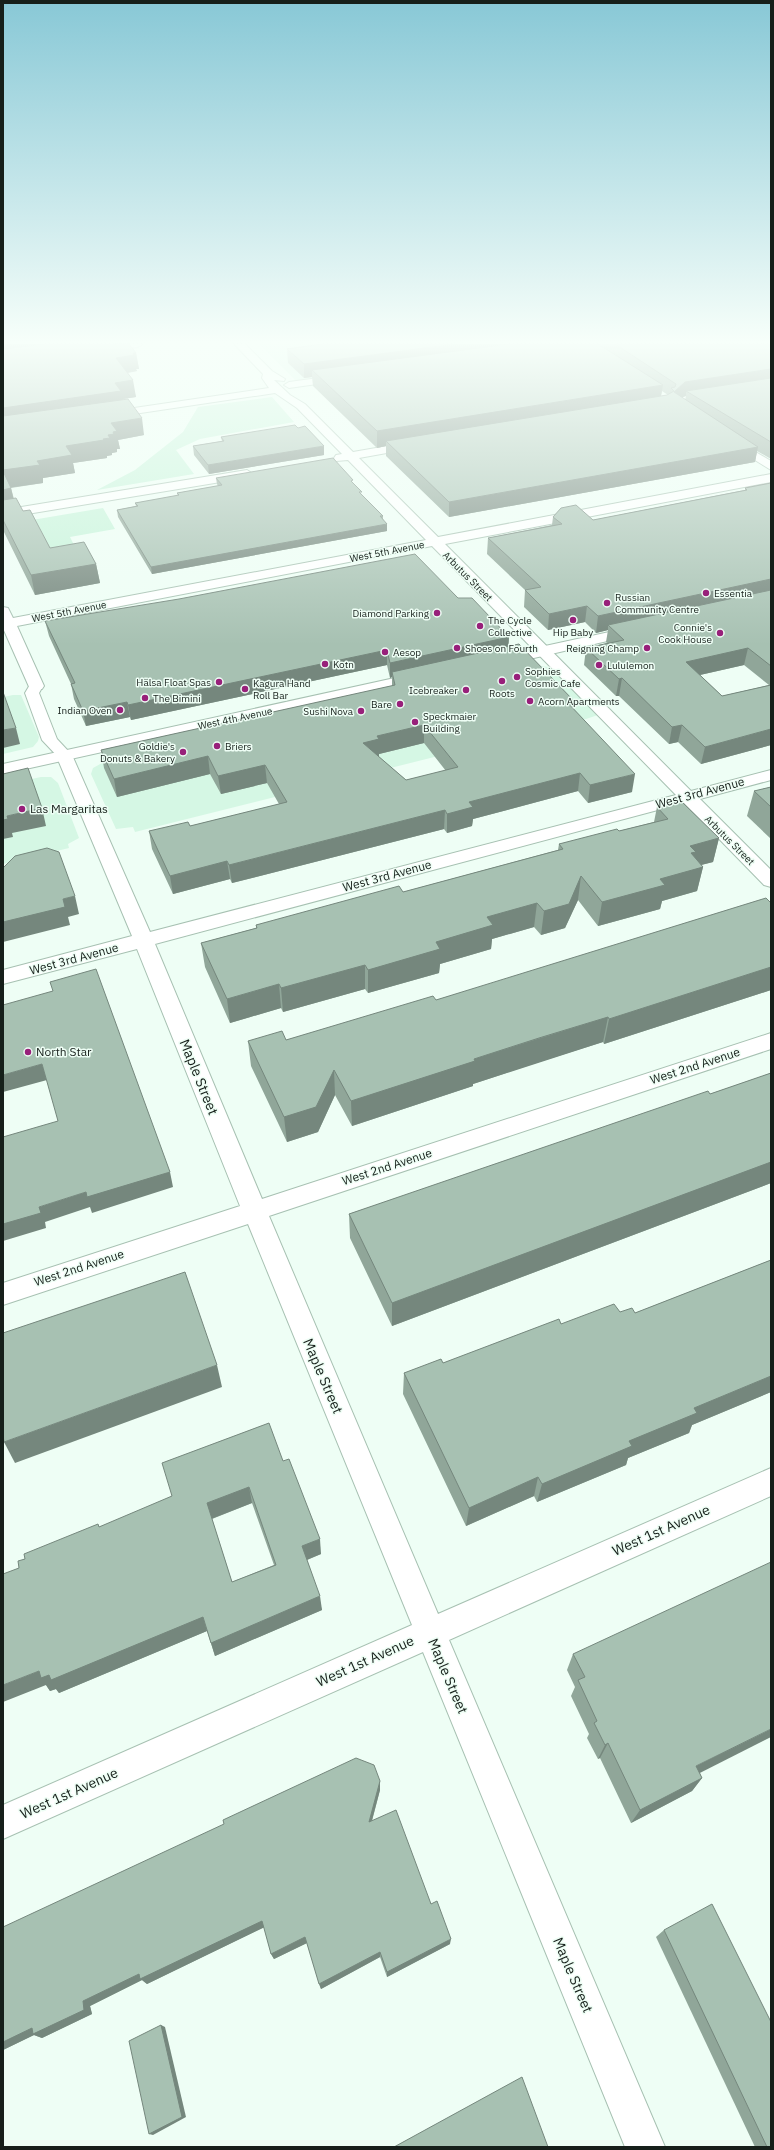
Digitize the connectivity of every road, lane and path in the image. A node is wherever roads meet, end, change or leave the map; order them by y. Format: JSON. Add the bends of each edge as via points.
{"nodes":[{"id":1,"x":339,"y":444,"type":"edge"},
{"id":2,"x":422,"y":444,"type":"edge"},
{"id":3,"x":738,"y":444,"type":"edge"},
{"id":4,"x":350,"y":456,"type":"junction"},
{"id":5,"x":328,"y":460,"type":"edge"},
{"id":6,"x":771,"y":466,"type":"edge"},
{"id":7,"x":257,"y":472,"type":"edge"},
{"id":8,"x":771,"y":478,"type":"edge"},
{"id":9,"x":3,"y":514,"type":"edge"},
{"id":10,"x":435,"y":542,"type":"junction"},
{"id":11,"x":5,"y":619,"type":"edge"},
{"id":12,"x":648,"y":628,"type":"edge"},
{"id":13,"x":544,"y":650,"type":"junction"},
{"id":14,"x":485,"y":663,"type":"edge"},
{"id":15,"x":439,"y":674,"type":"edge"},
{"id":16,"x":36,"y":686,"type":"joint"},
{"id":17,"x":64,"y":755,"type":"junction"},
{"id":18,"x":3,"y":769,"type":"edge"},
{"id":19,"x":771,"y":775,"type":"edge"},
{"id":20,"x":688,"y":797,"type":"junction"},
{"id":21,"x":771,"y":881,"type":"edge"},
{"id":22,"x":143,"y":940,"type":"junction"},
{"id":23,"x":3,"y":977,"type":"edge"},
{"id":24,"x":771,"y":1041,"type":"edge"},
{"id":25,"x":254,"y":1211,"type":"junction"},
{"id":26,"x":3,"y":1294,"type":"edge"},
{"id":27,"x":771,"y":1482,"type":"edge"},
{"id":28,"x":430,"y":1632,"type":"junction"},
{"id":29,"x":3,"y":1822,"type":"edge"},
{"id":30,"x":644,"y":2147,"type":"edge"}],
"edges":[{"from":1,"to":4,"type":"street","name":"Arbutus Street"},
{"from":2,"to":4,"type":"street"},
{"from":3,"to":6,"type":"street"},
{"from":4,"to":5,"type":"street"},
{"from":4,"to":10,"type":"street","name":"Arbutus Street"},
{"from":7,"to":9,"type":"street"},
{"from":8,"to":10,"type":"street","name":"West 5th Avenue"},
{"from":10,"to":11,"type":"street","name":"West 5th Avenue"},
{"from":10,"to":13,"type":"street","name":"Arbutus Street","via":[[528,637]]},
{"from":11,"to":16,"type":"street","name":"Maple Street"},
{"from":12,"to":13,"type":"street"},
{"from":13,"to":14,"type":"street"},
{"from":13,"to":20,"type":"street","name":"Arbutus Street"},
{"from":15,"to":17,"type":"street","name":"West 4th Avenue"},
{"from":16,"to":17,"type":"street","name":"Maple Street","via":[[32,692],[50,740]]},
{"from":17,"to":18,"type":"street","name":"West 4th Avenue"},
{"from":17,"to":22,"type":"street","name":"Maple Street"},
{"from":19,"to":20,"type":"street","name":"West 3rd Avenue"},
{"from":20,"to":21,"type":"street","name":"Arbutus Street"},
{"from":20,"to":22,"type":"street","name":"West 3rd Avenue"},
{"from":22,"to":23,"type":"street","name":"West 3rd Avenue"},
{"from":22,"to":25,"type":"street","name":"Maple Street"},
{"from":24,"to":25,"type":"street","name":"West 2nd Avenue"},
{"from":25,"to":26,"type":"street","name":"West 2nd Avenue"},
{"from":25,"to":28,"type":"street","name":"Maple Street"},
{"from":27,"to":28,"type":"street","name":"West 1st Avenue"},
{"from":28,"to":29,"type":"street","name":"West 1st Avenue"},
{"from":28,"to":30,"type":"street","name":"Maple Street"}]}
